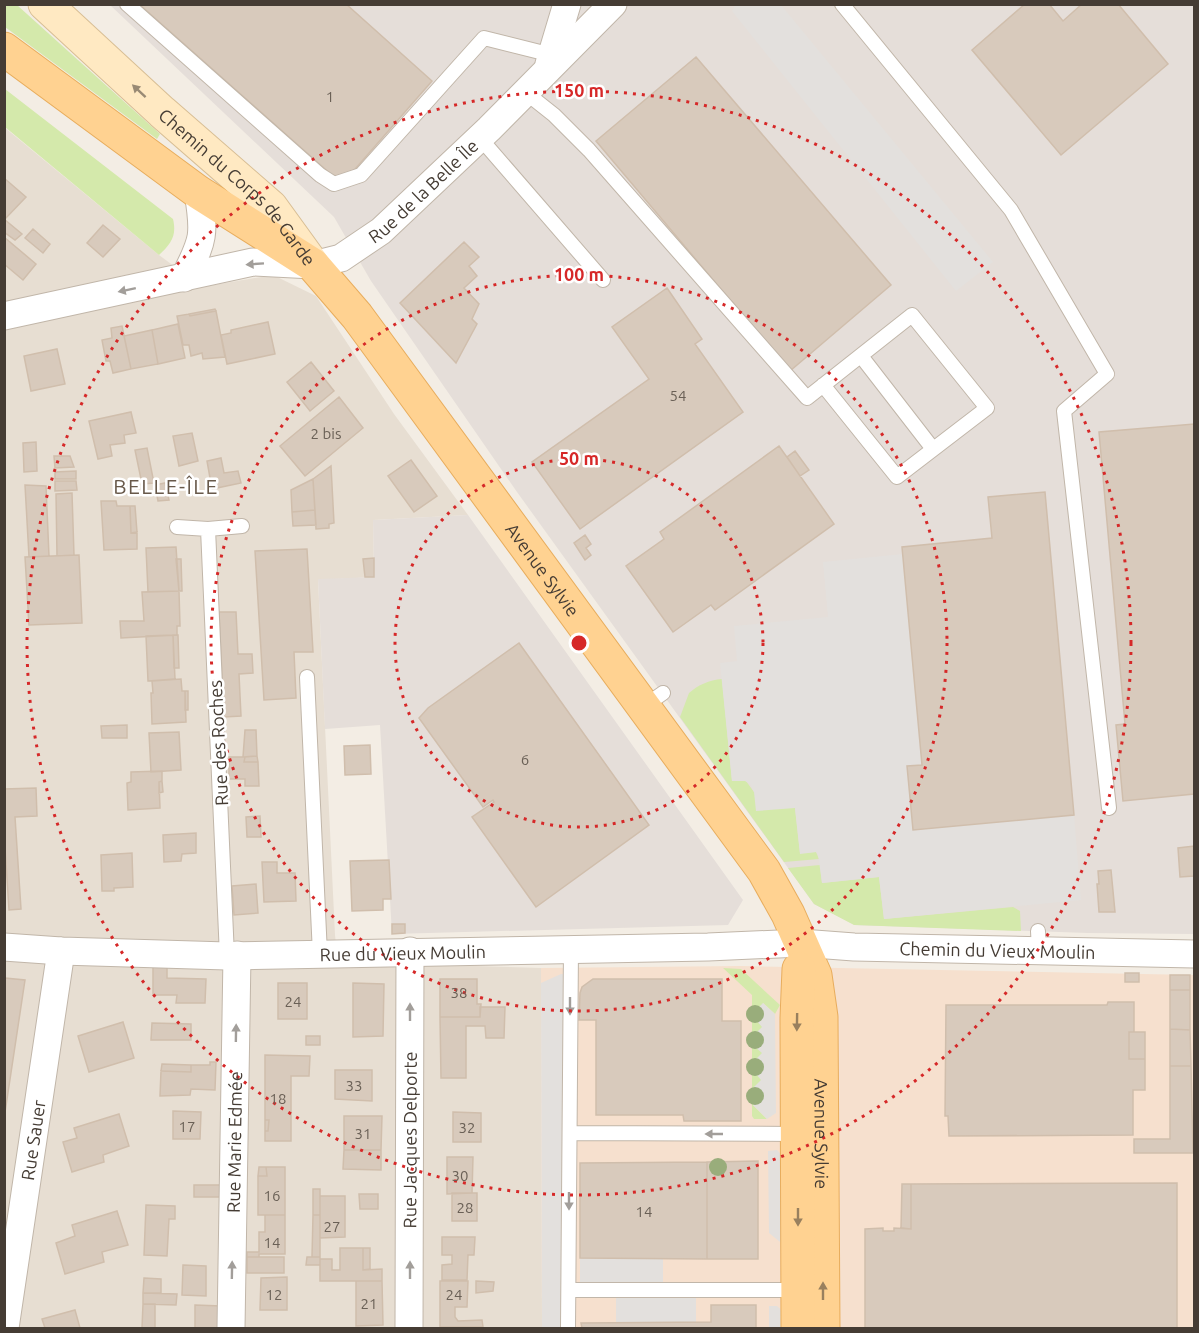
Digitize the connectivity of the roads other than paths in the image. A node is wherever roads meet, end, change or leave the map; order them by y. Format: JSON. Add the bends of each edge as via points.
{"nodes":[{"id":1,"x":45,"y":4,"type":"edge"},
{"id":2,"x":127,"y":4,"type":"edge"},
{"id":3,"x":567,"y":4,"type":"edge"},
{"id":4,"x":613,"y":4,"type":"edge"},
{"id":5,"x":842,"y":4,"type":"edge"},
{"id":6,"x":4,"y":49,"type":"edge"},
{"id":7,"x":550,"y":61,"type":"junction"},
{"id":8,"x":525,"y":92,"type":"junction"},
{"id":9,"x":480,"y":138,"type":"junction"},
{"id":10,"x":198,"y":192,"type":"junction"},
{"id":11,"x":313,"y":265,"type":"junction"},
{"id":12,"x":184,"y":278,"type":"junction"},
{"id":13,"x":603,"y":280,"type":"dead end"},
{"id":14,"x":4,"y":316,"type":"edge"},
{"id":15,"x":861,"y":356,"type":"junction"},
{"id":16,"x":823,"y":385,"type":"junction"},
{"id":17,"x":933,"y":449,"type":"junction"},
{"id":18,"x":242,"y":526,"type":"dead end"},
{"id":19,"x":177,"y":527,"type":"dead end"},
{"id":20,"x":208,"y":529,"type":"junction"},
{"id":21,"x":307,"y":677,"type":"dead end"},
{"id":22,"x":1109,"y":808,"type":"dead end"},
{"id":23,"x":801,"y":943,"type":"junction"},
{"id":24,"x":4,"y":947,"type":"edge"},
{"id":25,"x":571,"y":948,"type":"junction"},
{"id":26,"x":60,"y":951,"type":"junction"},
{"id":27,"x":410,"y":951,"type":"junction"},
{"id":28,"x":320,"y":954,"type":"junction"},
{"id":29,"x":1194,"y":954,"type":"edge"},
{"id":30,"x":232,"y":956,"type":"junction"},
{"id":31,"x":570,"y":1133,"type":"junction"},
{"id":32,"x":785,"y":1134,"type":"junction"},
{"id":33,"x":569,"y":1290,"type":"junction"},
{"id":34,"x":798,"y":1290,"type":"junction"},
{"id":35,"x":5,"y":1329,"type":"edge"},
{"id":36,"x":231,"y":1329,"type":"edge"},
{"id":37,"x":410,"y":1329,"type":"edge"},
{"id":38,"x":568,"y":1329,"type":"edge"},
{"id":39,"x":798,"y":1329,"type":"edge"},
{"id":40,"x":823,"y":1329,"type":"edge"}],
"edges":[{"from":11,"to":1,"type":"street","name":"Chemin du Corps de Garde","one_way":true,"via":[[271,207]]},
{"from":2,"to":7,"type":"lane","via":[[334,184],[361,175],[484,38]]},
{"from":3,"to":7,"type":"street"},
{"from":4,"to":7,"type":"street","name":"Rue de la Belle Île"},
{"from":5,"to":22,"type":"lane","via":[[1011,210],[1107,374],[1064,411]]},
{"from":6,"to":10,"type":"main road","name":"Chemin du Corps de Garde"},
{"from":7,"to":8,"type":"street","name":"Rue de la Belle Île"},
{"from":8,"to":9,"type":"street","name":"Rue de la Belle Île"},
{"from":8,"to":16,"type":"lane","via":[[589,150],[807,398]]},
{"from":9,"to":11,"type":"street","name":"Rue de la Belle Île","via":[[370,239],[341,258]]},
{"from":9,"to":13,"type":"lane"},
{"from":10,"to":11,"type":"main road","name":"Chemin du Corps de Garde"},
{"from":10,"to":12,"type":"street","via":[[202,240]]},
{"from":11,"to":12,"type":"street","name":"Rue de la Belle Île","one_way":true,"via":[[253,262]]},
{"from":11,"to":23,"type":"main road","name":"Avenue Sylvie","via":[[357,316],[653,700],[764,871]]},
{"from":12,"to":14,"type":"street","name":"Rue de la Belle Île","one_way":true},
{"from":15,"to":16,"type":"lane"},
{"from":15,"to":17,"type":"lane"},
{"from":15,"to":17,"type":"lane","via":[[912,315],[987,408]]},
{"from":16,"to":17,"type":"lane","via":[[897,477]]},
{"from":18,"to":20,"type":"lane"},
{"from":19,"to":20,"type":"lane"},
{"from":20,"to":30,"type":"lane","name":"Rue des Roches"},
{"from":21,"to":28,"type":"lane"},
{"from":23,"to":25,"type":"street","name":"Rue du Vieux Moulin"},
{"from":23,"to":29,"type":"street","name":"Chemin du Vieux Moulin","via":[[854,948],[1038,941]]},
{"from":23,"to":32,"type":"main road","name":"Avenue Sylvie","one_way":true},
{"from":40,"to":23,"type":"main road","name":"Avenue Sylvie","one_way":true,"via":[[821,1017],[815,975]]},
{"from":24,"to":26,"type":"street","name":"Rue du Vieux Moulin"},
{"from":25,"to":27,"type":"street","name":"Rue du Vieux Moulin"},
{"from":25,"to":31,"type":"lane","one_way":true},
{"from":26,"to":30,"type":"street","name":"Rue du Vieux Moulin"},
{"from":26,"to":35,"type":"street","name":"Rue Sauer"},
{"from":27,"to":28,"type":"street","name":"Rue du Vieux Moulin"},
{"from":37,"to":27,"type":"street","name":"Rue Jacques Delporte","one_way":true},
{"from":28,"to":30,"type":"street","name":"Rue du Vieux Moulin"},
{"from":36,"to":30,"type":"street","name":"Rue Marie Edmée","one_way":true},
{"from":32,"to":31,"type":"lane","one_way":true},
{"from":31,"to":33,"type":"lane","one_way":true},
{"from":32,"to":34,"type":"main road","name":"Avenue Sylvie","one_way":true},
{"from":33,"to":34,"type":"lane"},
{"from":33,"to":38,"type":"lane"},
{"from":34,"to":39,"type":"main road","name":"Avenue Sylvie"}]}
